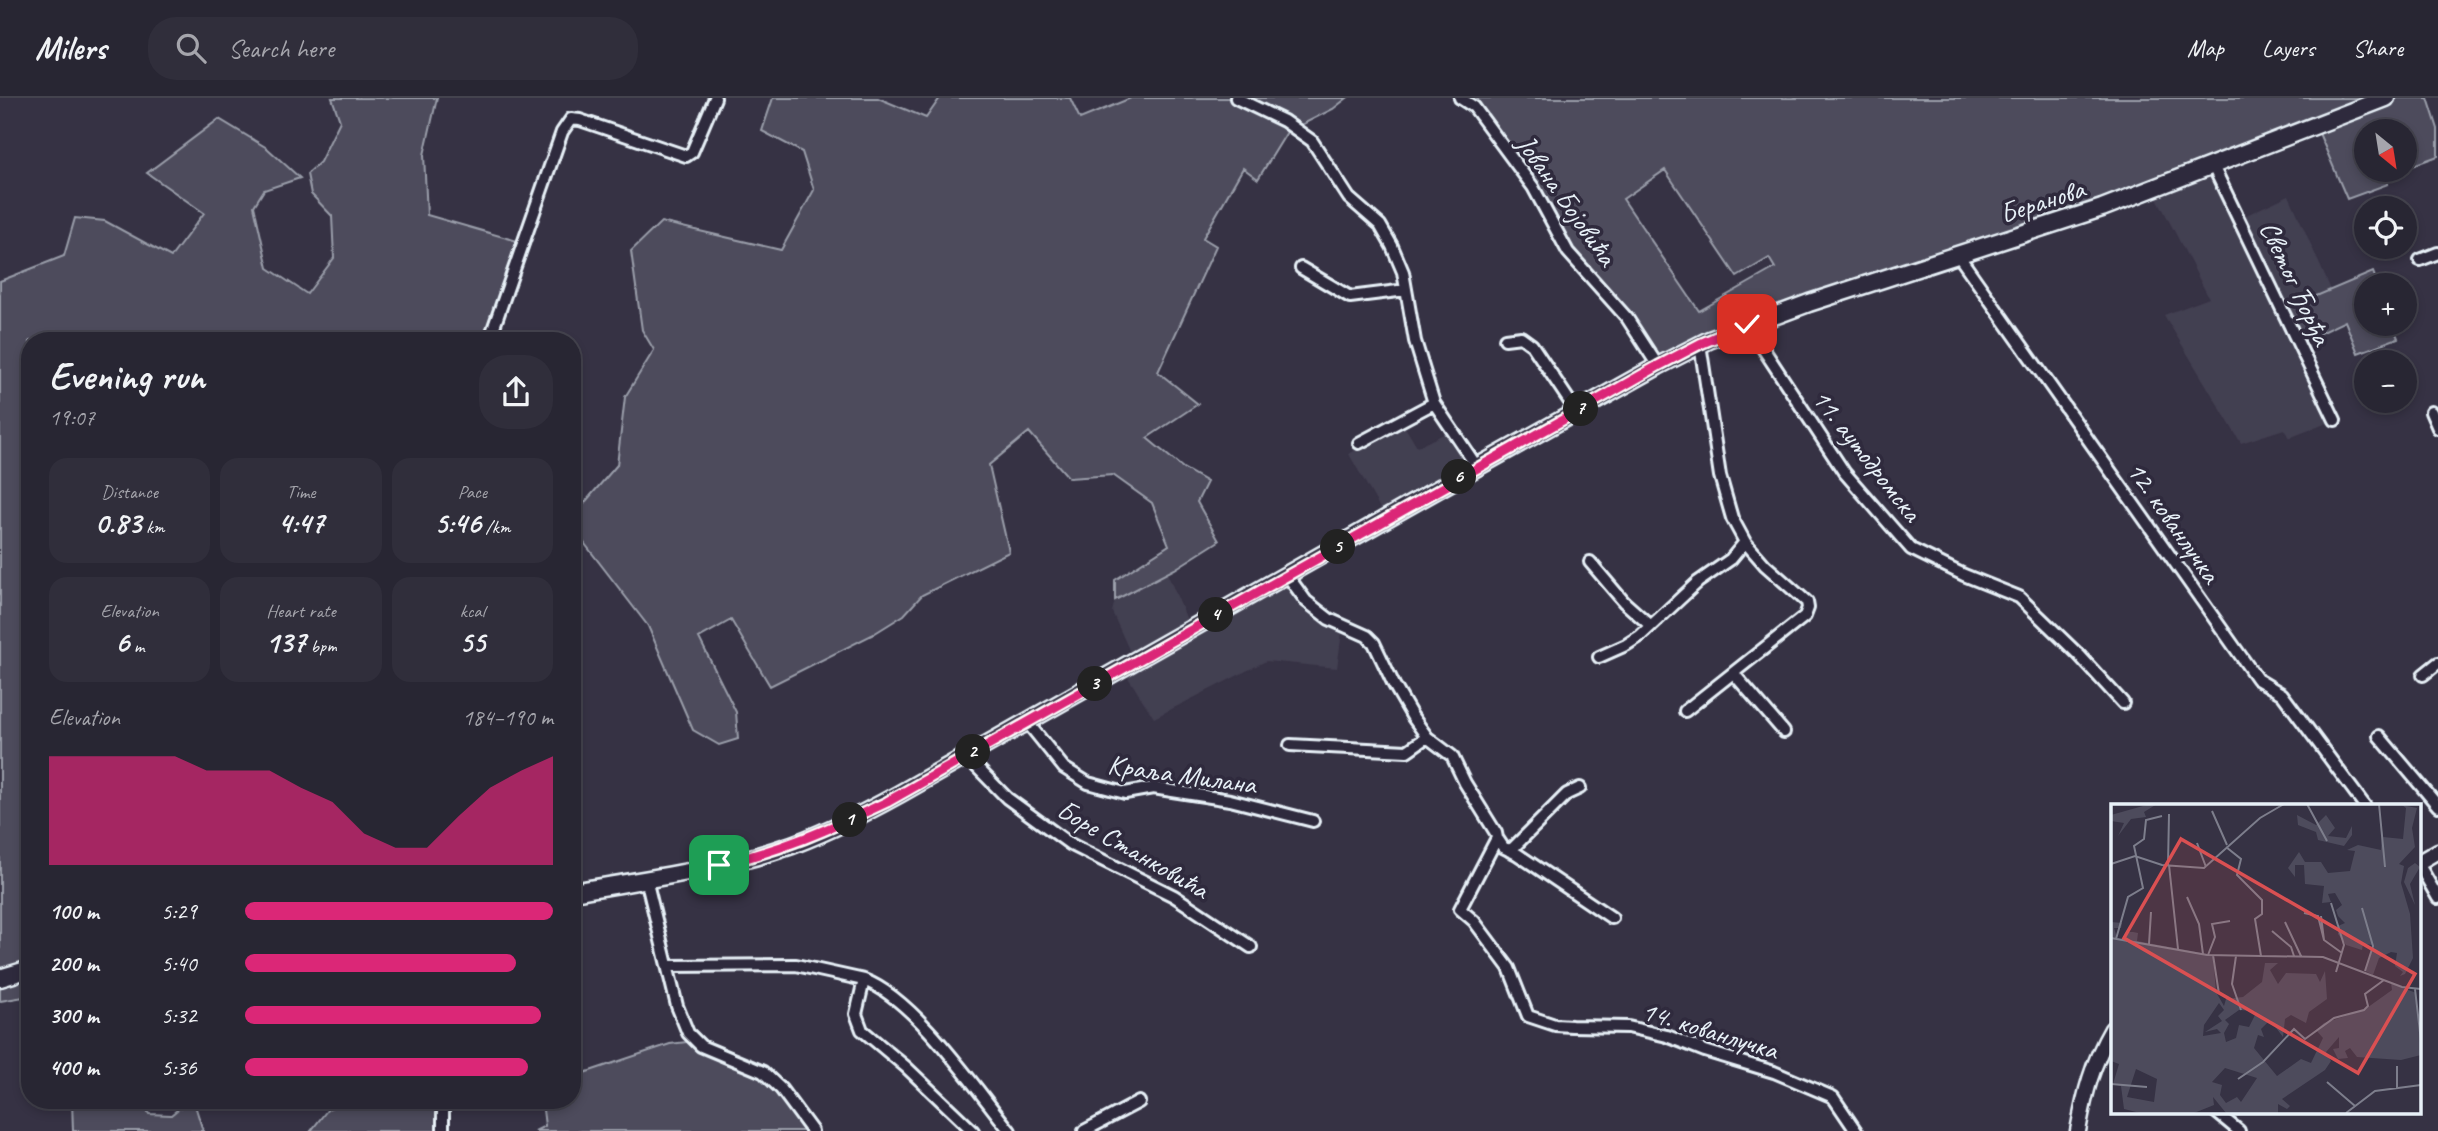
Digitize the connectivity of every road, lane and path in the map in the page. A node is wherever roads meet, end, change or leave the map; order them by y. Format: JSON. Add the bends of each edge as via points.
{"nodes":[{"id":1,"x":715,"y":98,"type":"edge"},
{"id":2,"x":1236,"y":98,"type":"edge"},
{"id":3,"x":1460,"y":98,"type":"edge"},
{"id":4,"x":2386,"y":98,"type":"edge"},
{"id":5,"x":2213,"y":166,"type":"junction"},
{"id":6,"x":2438,"y":253,"type":"edge"},
{"id":7,"x":1958,"y":255,"type":"junction"},
{"id":8,"x":2420,"y":260,"type":"dead end"},
{"id":9,"x":1301,"y":268,"type":"dead end"},
{"id":10,"x":1406,"y":290,"type":"junction"},
{"id":11,"x":1747,"y":324,"type":"junction"},
{"id":12,"x":492,"y":332,"type":"edge"},
{"id":13,"x":1505,"y":339,"type":"dead end"},
{"id":14,"x":1705,"y":342,"type":"junction"},
{"id":15,"x":1658,"y":366,"type":"junction"},
{"id":16,"x":1434,"y":403,"type":"junction"},
{"id":17,"x":1576,"y":411,"type":"junction"},
{"id":18,"x":2431,"y":412,"type":"dead end"},
{"id":19,"x":2335,"y":420,"type":"dead end"},
{"id":20,"x":2438,"y":428,"type":"edge"},
{"id":21,"x":1359,"y":443,"type":"dead end"},
{"id":22,"x":1477,"y":467,"type":"junction"},
{"id":23,"x":1745,"y":542,"type":"junction"},
{"id":24,"x":1590,"y":562,"type":"dead end"},
{"id":25,"x":1287,"y":575,"type":"junction"},
{"id":26,"x":1651,"y":626,"type":"junction"},
{"id":27,"x":1599,"y":657,"type":"dead end"},
{"id":28,"x":2438,"y":663,"type":"edge"},
{"id":29,"x":1734,"y":674,"type":"junction"},
{"id":30,"x":2423,"y":675,"type":"dead end"},
{"id":31,"x":2123,"y":703,"type":"dead end"},
{"id":32,"x":1685,"y":711,"type":"dead end"},
{"id":33,"x":1027,"y":722,"type":"junction"},
{"id":34,"x":1784,"y":732,"type":"dead end"},
{"id":35,"x":2379,"y":736,"type":"dead end"},
{"id":36,"x":1427,"y":737,"type":"junction"},
{"id":37,"x":1290,"y":746,"type":"dead end"},
{"id":38,"x":966,"y":756,"type":"junction"},
{"id":39,"x":1580,"y":788,"type":"dead end"},
{"id":40,"x":2364,"y":804,"type":"edge"},
{"id":41,"x":2438,"y":806,"type":"edge"},
{"id":42,"x":1313,"y":821,"type":"dead end"},
{"id":43,"x":1497,"y":838,"type":"junction"},
{"id":44,"x":1510,"y":851,"type":"junction"},
{"id":45,"x":2438,"y":851,"type":"edge"},
{"id":46,"x":2420,"y":863,"type":"edge"},
{"id":47,"x":2420,"y":866,"type":"edge"},
{"id":48,"x":646,"y":879,"type":"junction"},
{"id":49,"x":581,"y":890,"type":"edge"},
{"id":50,"x":2438,"y":898,"type":"edge"},
{"id":51,"x":1612,"y":918,"type":"dead end"},
{"id":52,"x":1251,"y":947,"type":"dead end"},
{"id":53,"x":668,"y":966,"type":"junction"},
{"id":54,"x":21,"y":972,"type":"edge"},
{"id":55,"x":0,"y":978,"type":"edge"},
{"id":56,"x":864,"y":980,"type":"junction"},
{"id":57,"x":2111,"y":1031,"type":"edge"},
{"id":58,"x":1139,"y":1102,"type":"dead end"},
{"id":59,"x":443,"y":1109,"type":"edge"},
{"id":60,"x":2219,"y":1114,"type":"edge"},
{"id":61,"x":443,"y":1131,"type":"edge"},
{"id":62,"x":811,"y":1131,"type":"edge"},
{"id":63,"x":973,"y":1131,"type":"edge"},
{"id":64,"x":1010,"y":1131,"type":"edge"},
{"id":65,"x":1084,"y":1131,"type":"edge"},
{"id":66,"x":1856,"y":1131,"type":"edge"},
{"id":67,"x":2078,"y":1131,"type":"edge"},
{"id":68,"x":2239,"y":1131,"type":"edge"}],
"edges":[{"from":1,"to":12,"type":"street","via":[[695,147],[686,156],[580,120],[566,124]]},
{"from":2,"to":10,"type":"street","via":[[1284,121],[1312,141],[1349,198],[1380,225],[1403,272]]},
{"from":3,"to":15,"type":"street","name":"Јована Бојовића","via":[[1474,107],[1533,187],[1568,252],[1628,318]]},
{"from":4,"to":5,"type":"main road","name":"Беранова"},
{"from":5,"to":7,"type":"main road","name":"Беранова"},
{"from":5,"to":19,"type":"street","name":"Светог Ђорђа"},
{"from":6,"to":8,"type":"street"},
{"from":7,"to":11,"type":"main road","name":"Беранова"},
{"from":7,"to":40,"type":"street","name":"12. кованлучка","via":[[2257,679],[2283,694]]},
{"from":9,"to":10,"type":"street","via":[[1350,297]]},
{"from":10,"to":16,"type":"street","via":[[1415,341]]},
{"from":11,"to":14,"type":"main road","name":"Беранова"},
{"from":11,"to":31,"type":"street","name":"11. аутодромска","via":[[1844,472],[1911,549],[2019,597]]},
{"from":13,"to":17,"type":"street","via":[[1521,337],[1532,345]]},
{"from":14,"to":15,"type":"main road","name":"Беранова"},
{"from":14,"to":23,"type":"street","via":[[1726,504]]},
{"from":15,"to":17,"type":"main road","name":"Беранова"},
{"from":16,"to":21,"type":"street"},
{"from":16,"to":22,"type":"street"},
{"from":17,"to":22,"type":"main road","name":"Беранова"},
{"from":18,"to":20,"type":"street"},
{"from":22,"to":25,"type":"main road","name":"Беранова"},
{"from":23,"to":26,"type":"street"},
{"from":23,"to":29,"type":"street","via":[[1807,601],[1808,608],[1805,616]]},
{"from":24,"to":26,"type":"street"},
{"from":25,"to":33,"type":"main road","name":"Беранова"},
{"from":25,"to":36,"type":"street","via":[[1306,601],[1329,619],[1374,643]]},
{"from":26,"to":27,"type":"street","via":[[1626,645]]},
{"from":28,"to":30,"type":"street"},
{"from":29,"to":32,"type":"street"},
{"from":29,"to":34,"type":"street"},
{"from":33,"to":38,"type":"main road","name":"Беранова"},
{"from":33,"to":42,"type":"street","name":"Краља Милана","via":[[1064,768],[1088,783],[1125,793],[1153,788],[1230,800]]},
{"from":35,"to":41,"type":"street"},
{"from":36,"to":37,"type":"street","via":[[1407,751]]},
{"from":36,"to":43,"type":"street","via":[[1452,756]]},
{"from":38,"to":48,"type":"main road","name":"Беранова","via":[[887,802],[792,845],[748,859]]},
{"from":38,"to":52,"type":"street","name":"Боре Станковића","via":[[1007,798],[1070,844],[1174,896]]},
{"from":39,"to":44,"type":"street","via":[[1567,794]]},
{"from":43,"to":44,"type":"street"},
{"from":43,"to":66,"type":"street","name":"14. кованлучка","via":[[1460,908],[1509,968],[1528,1016],[1555,1025],[1628,1027],[1774,1072],[1833,1097]]},
{"from":44,"to":51,"type":"street"},
{"from":45,"to":46,"type":"street"},
{"from":47,"to":50,"type":"street"},
{"from":48,"to":49,"type":"main road","name":"Беранова"},
{"from":48,"to":53,"type":"street"},
{"from":53,"to":56,"type":"street","via":[[796,965]]},
{"from":53,"to":62,"type":"street","via":[[688,1033],[701,1046],[763,1072]]},
{"from":54,"to":55,"type":"main road"},
{"from":56,"to":63,"type":"street","via":[[856,1014],[862,1030]]},
{"from":56,"to":64,"type":"street","via":[[877,985],[923,1024]]},
{"from":57,"to":67,"type":"street","via":[[2087,1083]]},
{"from":58,"to":65,"type":"street"},
{"from":59,"to":61,"type":"street"},
{"from":60,"to":68,"type":"street"}]}
